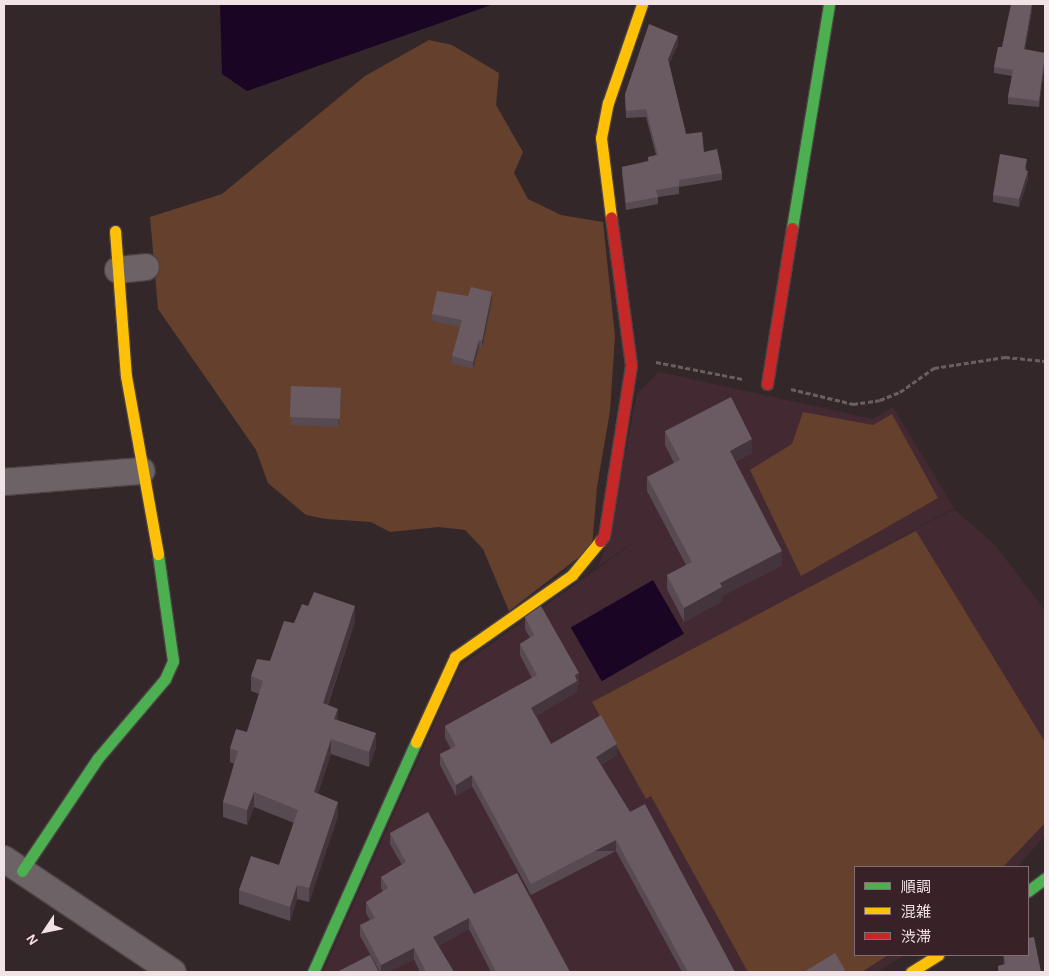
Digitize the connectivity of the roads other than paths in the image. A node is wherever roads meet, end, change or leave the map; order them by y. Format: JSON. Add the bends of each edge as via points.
{"nodes":[{"id":1,"x":642,"y":4,"type":"edge"},
{"id":2,"x":829,"y":4,"type":"edge"},
{"id":3,"x":115,"y":231,"type":"dead end"},
{"id":4,"x":146,"y":266,"type":"dead end"},
{"id":5,"x":118,"y":270,"type":"junction"},
{"id":6,"x":767,"y":384,"type":"road end"},
{"id":7,"x":142,"y":471,"type":"junction"},
{"id":8,"x":4,"y":482,"type":"edge"},
{"id":9,"x":13,"y":865,"type":"edge"},
{"id":10,"x":1045,"y":878,"type":"edge"},
{"id":11,"x":1029,"y":890,"type":"edge"},
{"id":12,"x":936,"y":956,"type":"edge"},
{"id":13,"x":173,"y":972,"type":"edge"},
{"id":14,"x":313,"y":972,"type":"edge"},
{"id":15,"x":912,"y":972,"type":"edge"}],
"edges":[{"from":1,"to":14,"type":"street","via":[[608,103],[601,138],[631,365],[604,536],[572,575],[455,657]]},
{"from":2,"to":6,"type":"street"},
{"from":3,"to":5,"type":"street"},
{"from":4,"to":5,"type":"street"},
{"from":5,"to":7,"type":"street","via":[[126,376]]},
{"from":7,"to":8,"type":"street"},
{"from":7,"to":9,"type":"street","via":[[171,630],[173,661],[165,679]]},
{"from":9,"to":13,"type":"street"},
{"from":10,"to":11,"type":"street"},
{"from":12,"to":15,"type":"street"}]}
